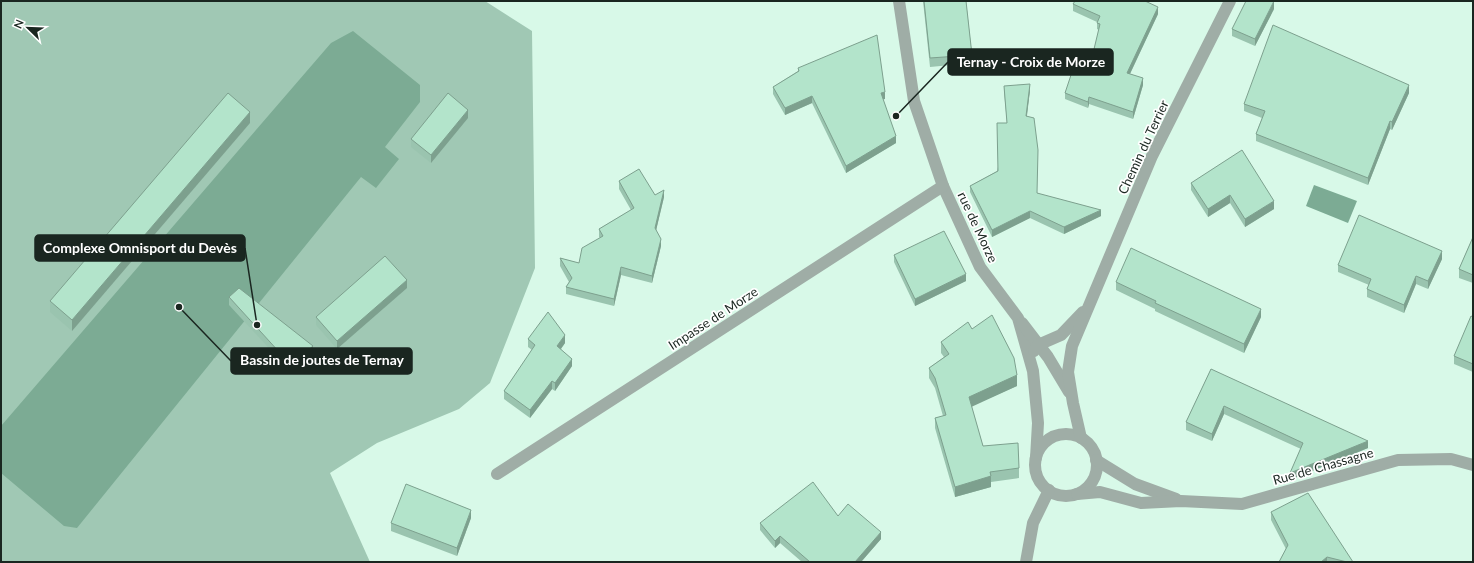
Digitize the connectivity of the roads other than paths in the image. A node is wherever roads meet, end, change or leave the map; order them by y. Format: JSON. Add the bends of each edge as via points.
{"nodes":[{"id":1,"x":899,"y":1,"type":"edge"},
{"id":2,"x":1230,"y":1,"type":"edge"},
{"id":3,"x":943,"y":186,"type":"junction"},
{"id":4,"x":1086,"y":309,"type":"junction"},
{"id":5,"x":1018,"y":318,"type":"junction"},
{"id":6,"x":1038,"y":345,"type":"junction"},
{"id":7,"x":1029,"y":358,"type":"junction"},
{"id":8,"x":1072,"y":397,"type":"junction"},
{"id":9,"x":1081,"y":438,"type":"junction"},
{"id":10,"x":1036,"y":458,"type":"junction"},
{"id":11,"x":1096,"y":460,"type":"junction"},
{"id":12,"x":1473,"y":465,"type":"edge"},
{"id":13,"x":497,"y":474,"type":"dead end"},
{"id":14,"x":1049,"y":490,"type":"junction"},
{"id":15,"x":1077,"y":494,"type":"junction"},
{"id":16,"x":1181,"y":501,"type":"junction"},
{"id":17,"x":1026,"y":562,"type":"edge"}],
"edges":[{"from":1,"to":3,"type":"street","name":"rue de Morze","via":[[914,101]]},
{"from":2,"to":4,"type":"street","name":"Chemin du Terrier","via":[[1152,156]]},
{"from":3,"to":5,"type":"street","name":"rue de Morze","via":[[980,267]]},
{"from":3,"to":13,"type":"street","name":"Impasse de Morze"},
{"from":4,"to":6,"type":"street","via":[[1061,335]]},
{"from":4,"to":8,"type":"street","name":"Chemin du Terrier","via":[[1072,346],[1068,372]]},
{"from":5,"to":6,"type":"street"},
{"from":5,"to":7,"type":"street","name":"rue de Morze"},
{"from":6,"to":7,"type":"street"},
{"from":6,"to":8,"type":"street"},
{"from":7,"to":10,"type":"street","name":"rue de Morze","via":[[1033,371],[1038,423]]},
{"from":8,"to":9,"type":"street","name":"Chemin du Terrier"},
{"from":9,"to":10,"type":"street","via":[[1072,434],[1054,436],[1046,441]]},
{"from":9,"to":11,"type":"street","via":[[1092,447]]},
{"from":10,"to":14,"type":"street","via":[[1038,476]]},
{"from":11,"to":15,"type":"street","via":[[1097,469],[1092,480]]},
{"from":11,"to":16,"type":"street","via":[[1135,484]]},
{"from":12,"to":16,"type":"street","name":"Rue de Chassagne","via":[[1451,459],[1398,460],[1242,504]]},
{"from":14,"to":15,"type":"street","via":[[1058,494]]},
{"from":14,"to":17,"type":"street","via":[[1032,523]]},
{"from":15,"to":16,"type":"street","via":[[1100,492],[1141,503]]}]}
